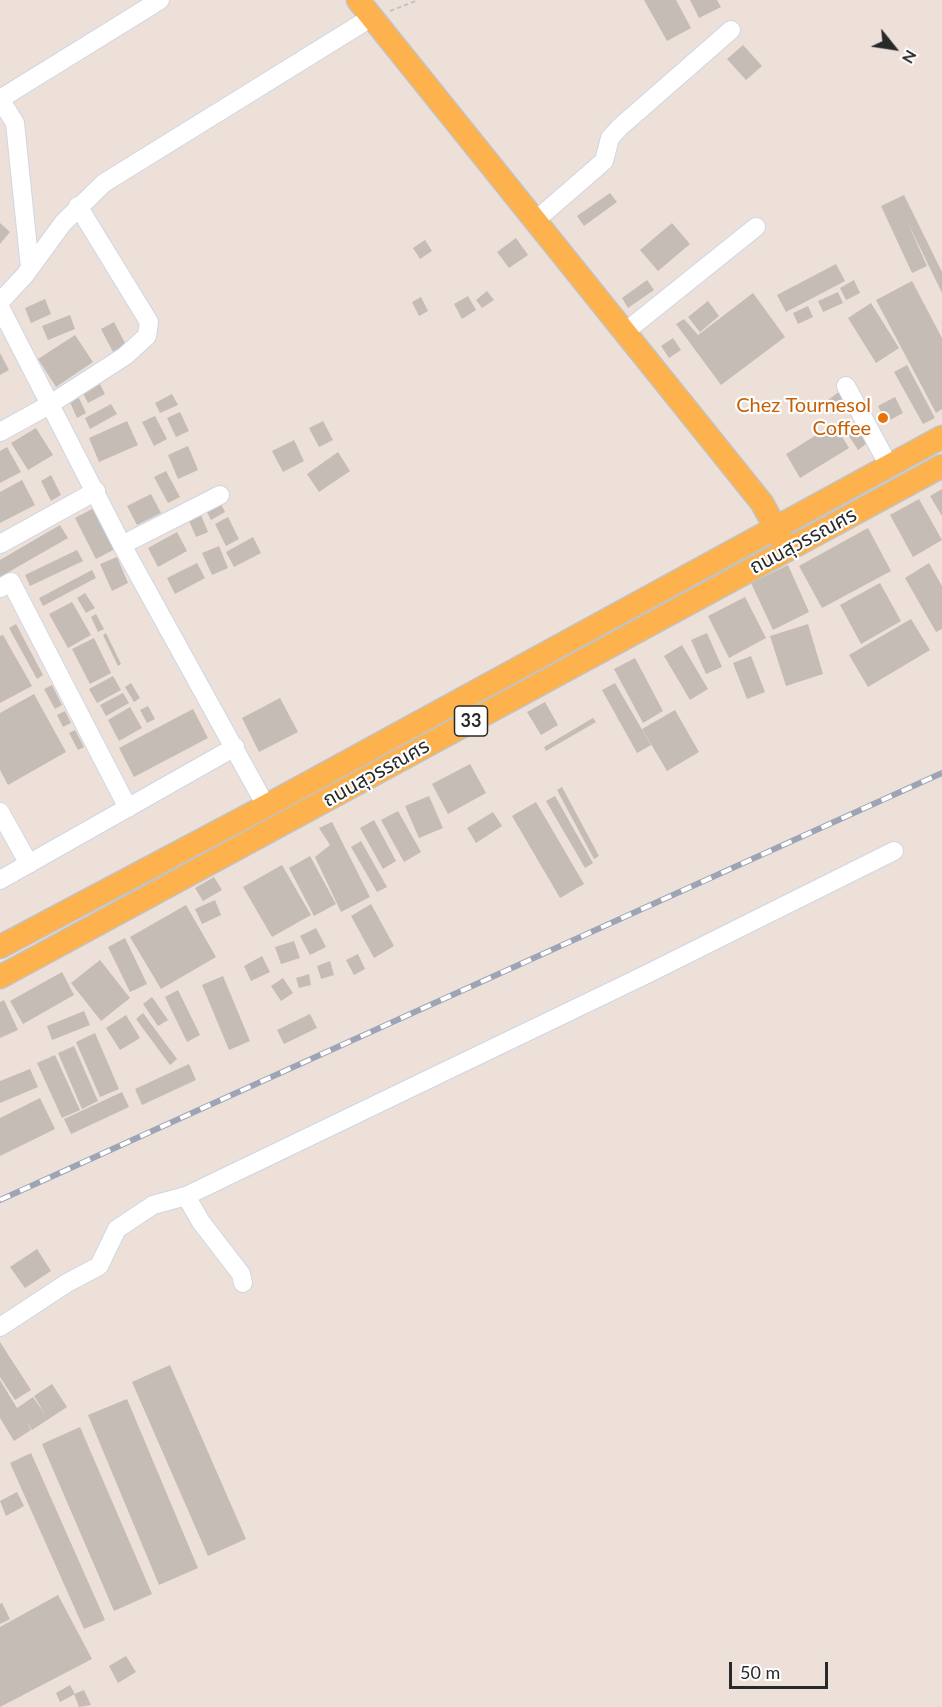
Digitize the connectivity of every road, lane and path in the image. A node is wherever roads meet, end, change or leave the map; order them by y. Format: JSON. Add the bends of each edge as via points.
{"nodes":[{"id":1,"x":160,"y":0,"type":"edge"},
{"id":2,"x":418,"y":0,"type":"edge"},
{"id":3,"x":365,"y":8,"type":"edge"},
{"id":4,"x":731,"y":30,"type":"dead end"},
{"id":5,"x":0,"y":99,"type":"edge"},
{"id":6,"x":78,"y":206,"type":"junction"},
{"id":7,"x":536,"y":220,"type":"junction"},
{"id":8,"x":756,"y":227,"type":"dead end"},
{"id":9,"x":30,"y":268,"type":"junction"},
{"id":10,"x":0,"y":302,"type":"edge"},
{"id":11,"x":0,"y":308,"type":"edge"},
{"id":12,"x":625,"y":332,"type":"junction"},
{"id":13,"x":846,"y":386,"type":"dead end"},
{"id":14,"x":49,"y":405,"type":"junction"},
{"id":15,"x":0,"y":432,"type":"edge"},
{"id":16,"x":942,"y":437,"type":"edge"},
{"id":17,"x":889,"y":466,"type":"junction"},
{"id":18,"x":942,"y":466,"type":"edge"},
{"id":19,"x":96,"y":491,"type":"junction"},
{"id":20,"x":220,"y":495,"type":"dead end"},
{"id":21,"x":775,"y":527,"type":"junction"},
{"id":22,"x":0,"y":544,"type":"edge"},
{"id":23,"x":122,"y":545,"type":"junction"},
{"id":24,"x":787,"y":549,"type":"junction"},
{"id":25,"x":0,"y":588,"type":"edge"},
{"id":26,"x":235,"y":747,"type":"junction"},
{"id":27,"x":266,"y":806,"type":"junction"},
{"id":28,"x":128,"y":808,"type":"junction"},
{"id":29,"x":0,"y":812,"type":"edge"},
{"id":30,"x":894,"y":851,"type":"dead end"},
{"id":31,"x":29,"y":864,"type":"junction"},
{"id":32,"x":0,"y":880,"type":"edge"},
{"id":33,"x":0,"y":947,"type":"edge"},
{"id":34,"x":0,"y":977,"type":"edge"},
{"id":35,"x":186,"y":1196,"type":"junction"},
{"id":36,"x":243,"y":1283,"type":"dead end"},
{"id":37,"x":0,"y":1327,"type":"edge"}],
"edges":[{"from":1,"to":5,"type":"street"},
{"from":2,"to":3,"type":"path"},
{"from":3,"to":6,"type":"street","via":[[104,183]]},
{"from":3,"to":7,"type":"main road"},
{"from":4,"to":7,"type":"street","via":[[620,127],[610,138],[604,161]]},
{"from":5,"to":9,"type":"street","via":[[15,123]]},
{"from":6,"to":9,"type":"street"},
{"from":6,"to":14,"type":"street","via":[[150,328],[141,344]]},
{"from":7,"to":12,"type":"main road"},
{"from":8,"to":12,"type":"street"},
{"from":9,"to":10,"type":"street"},
{"from":11,"to":14,"type":"street"},
{"from":12,"to":21,"type":"main road","via":[[762,503]]},
{"from":13,"to":17,"type":"street"},
{"from":14,"to":15,"type":"street"},
{"from":14,"to":19,"type":"street"},
{"from":16,"to":17,"type":"main road","name":"ถนนสุวรรณศร","number":"33"},
{"from":17,"to":21,"type":"main road","name":"ถนนสุวรรณศร","number":"33"},
{"from":18,"to":24,"type":"main road","name":"ถนนสุวรรณศร","number":"33"},
{"from":19,"to":22,"type":"street"},
{"from":19,"to":23,"type":"street"},
{"from":20,"to":23,"type":"street"},
{"from":21,"to":24,"type":"main road"},
{"from":21,"to":27,"type":"main road","name":"ถนนสุวรรณศร","number":"33"},
{"from":23,"to":26,"type":"street"},
{"from":24,"to":34,"type":"main road","name":"ถนนสุวรรณศร","number":"33"},
{"from":25,"to":28,"type":"street","via":[[11,582]]},
{"from":26,"to":27,"type":"street"},
{"from":26,"to":28,"type":"street"},
{"from":27,"to":33,"type":"main road","name":"ถนนสุวรรณศร","number":"33"},
{"from":28,"to":31,"type":"street"},
{"from":29,"to":31,"type":"street"},
{"from":30,"to":35,"type":"street"},
{"from":31,"to":32,"type":"street"},
{"from":35,"to":36,"type":"street","via":[[241,1274]]},
{"from":35,"to":37,"type":"street","via":[[153,1205],[117,1229],[99,1266]]}]}
